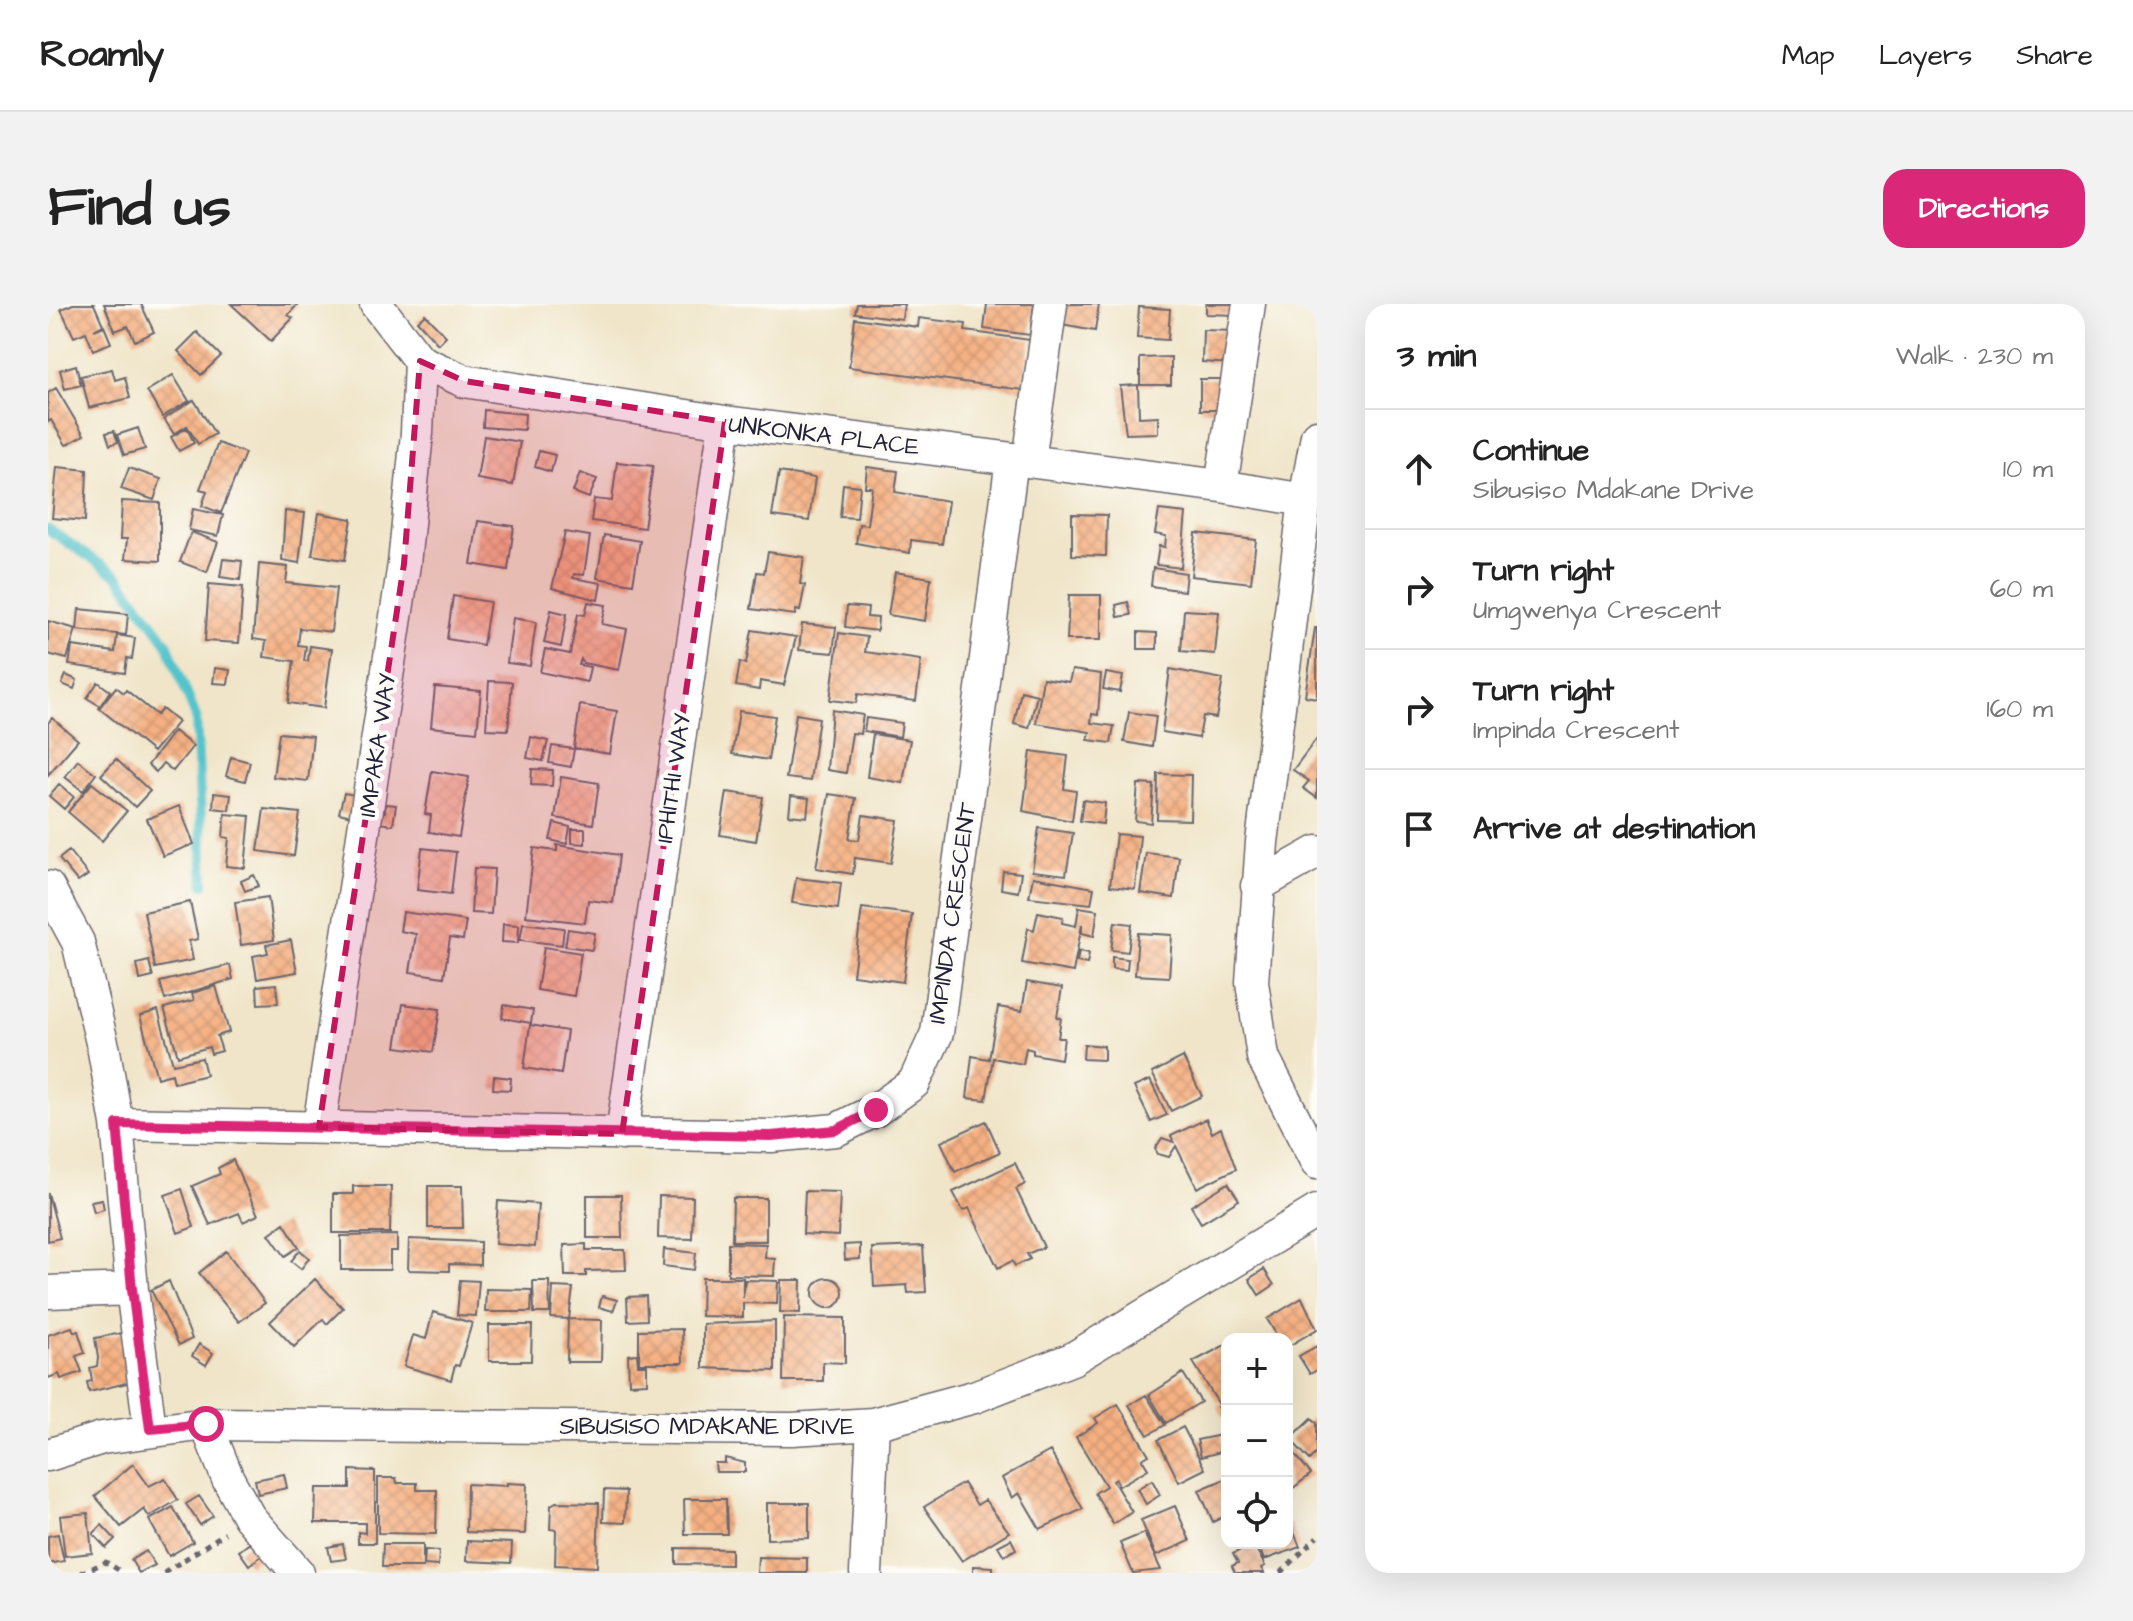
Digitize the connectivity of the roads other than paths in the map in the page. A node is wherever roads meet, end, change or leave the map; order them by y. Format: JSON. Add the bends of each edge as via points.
{"nodes":[{"id":1,"x":376,"y":304,"type":"edge"},
{"id":2,"x":1051,"y":304,"type":"edge"},
{"id":3,"x":1249,"y":304,"type":"edge"},
{"id":4,"x":420,"y":361,"type":"junction"},
{"id":5,"x":725,"y":422,"type":"junction"},
{"id":6,"x":1317,"y":436,"type":"edge"},
{"id":7,"x":1020,"y":460,"type":"junction"},
{"id":8,"x":1221,"y":486,"type":"junction"},
{"id":9,"x":1305,"y":500,"type":"junction"},
{"id":10,"x":1317,"y":852,"type":"edge"},
{"id":11,"x":1257,"y":886,"type":"junction"},
{"id":12,"x":48,"y":887,"type":"edge"},
{"id":13,"x":117,"y":1124,"type":"junction"},
{"id":14,"x":319,"y":1127,"type":"junction"},
{"id":15,"x":622,"y":1134,"type":"junction"},
{"id":16,"x":1317,"y":1163,"type":"edge"},
{"id":17,"x":1317,"y":1211,"type":"edge"},
{"id":18,"x":132,"y":1289,"type":"junction"},
{"id":19,"x":48,"y":1292,"type":"edge"},
{"id":20,"x":206,"y":1424,"type":"junction"},
{"id":21,"x":873,"y":1424,"type":"junction"},
{"id":22,"x":150,"y":1429,"type":"junction"},
{"id":23,"x":48,"y":1455,"type":"edge"},
{"id":24,"x":298,"y":1573,"type":"edge"},
{"id":25,"x":866,"y":1573,"type":"edge"}],
"edges":[{"from":1,"to":4,"type":"street","name":"UNKONKA PLACE"},
{"from":2,"to":7,"type":"street","name":"IMPINDA CRESCENT"},
{"from":3,"to":8,"type":"street"},
{"from":4,"to":5,"type":"street","name":"UNKONKA PLACE","via":[[464,381]]},
{"from":4,"to":14,"type":"street","name":"IMPAKA WAY","via":[[404,564]]},
{"from":5,"to":7,"type":"street","name":"UNKONKA PLACE"},
{"from":5,"to":15,"type":"street","name":"IPHITHI WAY"},
{"from":6,"to":9,"type":"street"},
{"from":7,"to":8,"type":"street","name":"UNKONKA PLACE"},
{"from":7,"to":15,"type":"street","name":"IMPINDA CRESCENT","via":[[937,1033],[914,1083],[836,1130],[771,1136]]},
{"from":8,"to":9,"type":"street","name":"UNKONKA PLACE"},
{"from":9,"to":11,"type":"street"},
{"from":10,"to":11,"type":"street"},
{"from":11,"to":16,"type":"street","via":[[1252,982],[1263,1057]]},
{"from":12,"to":13,"type":"street","via":[[78,942]]},
{"from":13,"to":14,"type":"street","name":"IMPINDA CRESCENT"},
{"from":13,"to":18,"type":"street"},
{"from":14,"to":15,"type":"street","name":"IMPINDA CRESCENT"},
{"from":17,"to":21,"type":"street","name":"SIBUSISO MDAKANE DRIVE","via":[[1072,1359],[974,1397]]},
{"from":18,"to":19,"type":"street"},
{"from":18,"to":22,"type":"street"},
{"from":20,"to":21,"type":"street","name":"SIBUSISO MDAKANE DRIVE","via":[[792,1429]]},
{"from":20,"to":22,"type":"street","name":"SIBUSISO MDAKANE DRIVE"},
{"from":20,"to":24,"type":"street","via":[[249,1517]]},
{"from":21,"to":25,"type":"street"},
{"from":22,"to":23,"type":"street","name":"SIBUSISO MDAKANE DRIVE"}]}
